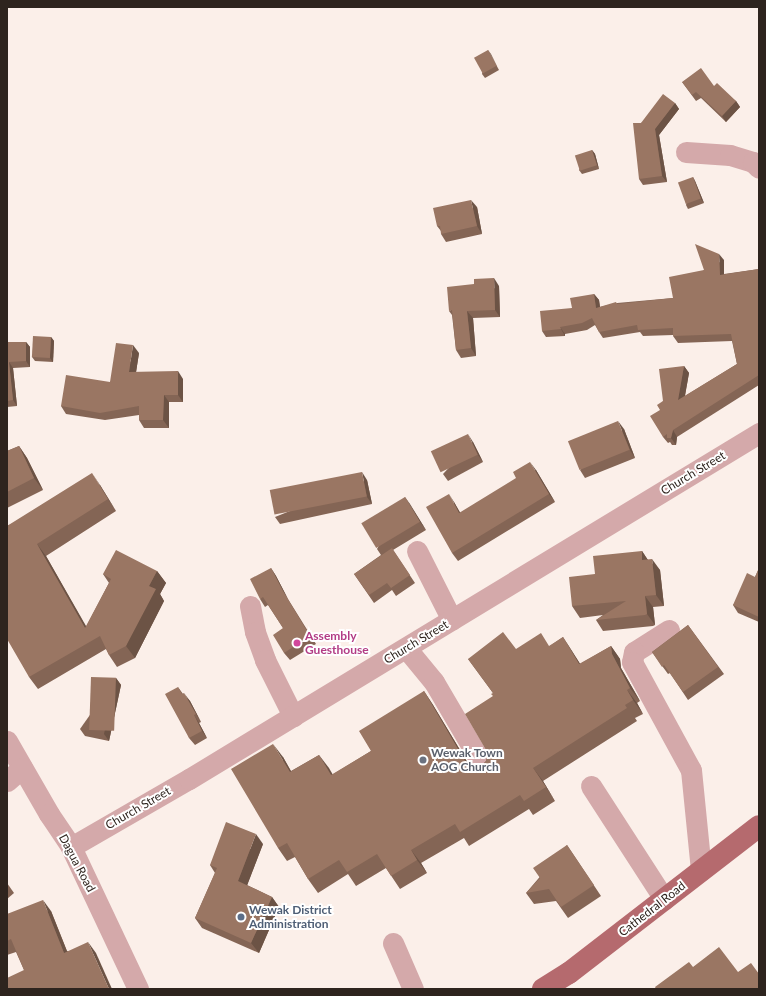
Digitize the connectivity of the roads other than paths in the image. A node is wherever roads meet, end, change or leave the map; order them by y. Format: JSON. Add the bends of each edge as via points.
{"nodes":[{"id":1,"x":686,"y":152,"type":"dead end"},
{"id":2,"x":759,"y":168,"type":"edge"},
{"id":3,"x":759,"y":433,"type":"edge"},
{"id":4,"x":417,"y":551,"type":"dead end"},
{"id":5,"x":250,"y":606,"type":"dead end"},
{"id":6,"x":452,"y":620,"type":"junction"},
{"id":7,"x":669,"y":630,"type":"dead end"},
{"id":8,"x":406,"y":648,"type":"junction"},
{"id":9,"x":294,"y":716,"type":"junction"},
{"id":10,"x":7,"y":741,"type":"edge"},
{"id":11,"x":485,"y":770,"type":"edge"},
{"id":12,"x":14,"y":775,"type":"edge"},
{"id":13,"x":591,"y":786,"type":"dead end"},
{"id":14,"x":759,"y":826,"type":"edge"},
{"id":15,"x":71,"y":847,"type":"junction"},
{"id":16,"x":701,"y":871,"type":"junction"},
{"id":17,"x":664,"y":899,"type":"junction"},
{"id":18,"x":393,"y":943,"type":"dead end"},
{"id":19,"x":138,"y":989,"type":"edge"},
{"id":20,"x":413,"y":989,"type":"edge"},
{"id":21,"x":544,"y":989,"type":"edge"}],
"edges":[{"from":1,"to":2,"type":"street","via":[[730,155],[753,162]]},
{"from":3,"to":6,"type":"street","name":"Church Street"},
{"from":4,"to":6,"type":"street"},
{"from":5,"to":9,"type":"street","via":[[255,632],[265,660]]},
{"from":6,"to":8,"type":"street","name":"Church Street"},
{"from":7,"to":16,"type":"street","via":[[634,652],[632,662],[691,770]]},
{"from":8,"to":9,"type":"street","name":"Church Street"},
{"from":8,"to":11,"type":"street","via":[[434,682]]},
{"from":9,"to":15,"type":"street","name":"Church Street"},
{"from":10,"to":12,"type":"street","name":"Dagua Road"},
{"from":12,"to":15,"type":"street","name":"Dagua Road","via":[[49,814]]},
{"from":13,"to":17,"type":"street"},
{"from":14,"to":16,"type":"main road","name":"Cathedral Road"},
{"from":15,"to":19,"type":"street","name":"Dagua Road"},
{"from":16,"to":17,"type":"main road","name":"Cathedral Road"},
{"from":17,"to":21,"type":"main road","name":"Cathedral Road","via":[[569,973]]},
{"from":18,"to":20,"type":"street"}]}
